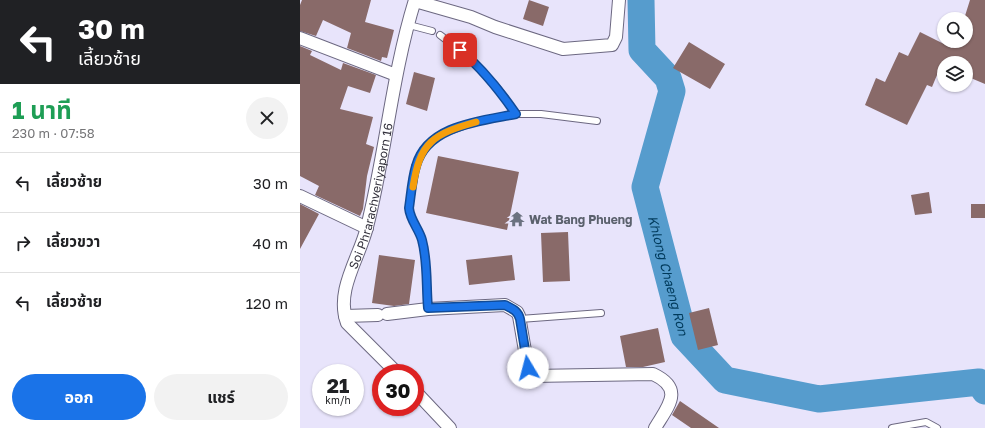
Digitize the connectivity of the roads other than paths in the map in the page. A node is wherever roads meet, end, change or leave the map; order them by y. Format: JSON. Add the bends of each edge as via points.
{"nodes":[{"id":1,"x":619,"y":0,"type":"edge"},
{"id":2,"x":415,"y":1,"type":"edge"},
{"id":3,"x":409,"y":25,"type":"junction"},
{"id":4,"x":432,"y":31,"type":"dead end"},
{"id":5,"x":440,"y":35,"type":"dead end"},
{"id":6,"x":300,"y":38,"type":"edge"},
{"id":7,"x":396,"y":75,"type":"junction"},
{"id":8,"x":516,"y":114,"type":"junction"},
{"id":9,"x":597,"y":121,"type":"dead end"},
{"id":10,"x":300,"y":196,"type":"edge"},
{"id":11,"x":367,"y":228,"type":"junction"},
{"id":12,"x":428,"y":308,"type":"junction"},
{"id":13,"x":601,"y":313,"type":"dead end"},
{"id":14,"x":345,"y":316,"type":"junction"},
{"id":15,"x":520,"y":319,"type":"junction"},
{"id":16,"x":388,"y":364,"type":"edge"},
{"id":17,"x":424,"y":401,"type":"edge"},
{"id":18,"x":450,"y":428,"type":"edge"},
{"id":19,"x":655,"y":428,"type":"edge"},
{"id":20,"x":892,"y":428,"type":"edge"},
{"id":21,"x":938,"y":428,"type":"edge"}],
"edges":[{"from":1,"to":2,"type":"street","via":[[616,37],[612,45],[563,49],[471,17]]},
{"from":2,"to":3,"type":"street","name":"Soi Phrarachveriyaporn 16"},
{"from":3,"to":4,"type":"lane"},
{"from":3,"to":7,"type":"street","name":"Soi Phrarachveriyaporn 16"},
{"from":5,"to":8,"type":"lane","via":[[470,58],[499,90]]},
{"from":6,"to":7,"type":"street"},
{"from":7,"to":11,"type":"street","name":"Soi Phrarachveriyaporn 16"},
{"from":8,"to":9,"type":"lane","via":[[541,114]]},
{"from":8,"to":12,"type":"lane","via":[[475,122],[441,134],[426,146],[416,165],[409,208],[422,239]]},
{"from":10,"to":11,"type":"street"},
{"from":11,"to":14,"type":"street","name":"Soi Phrarachveriyaporn 16","via":[[348,282]]},
{"from":12,"to":14,"type":"street"},
{"from":12,"to":15,"type":"street","via":[[505,305],[517,312]]},
{"from":13,"to":15,"type":"lane"},
{"from":14,"to":16,"type":"street","via":[[347,323]]},
{"from":15,"to":19,"type":"street","via":[[529,374],[532,376],[653,374],[664,379],[671,388],[672,396]]},
{"from":17,"to":18,"type":"street"},
{"from":20,"to":21,"type":"lane","via":[[926,422]]}]}
